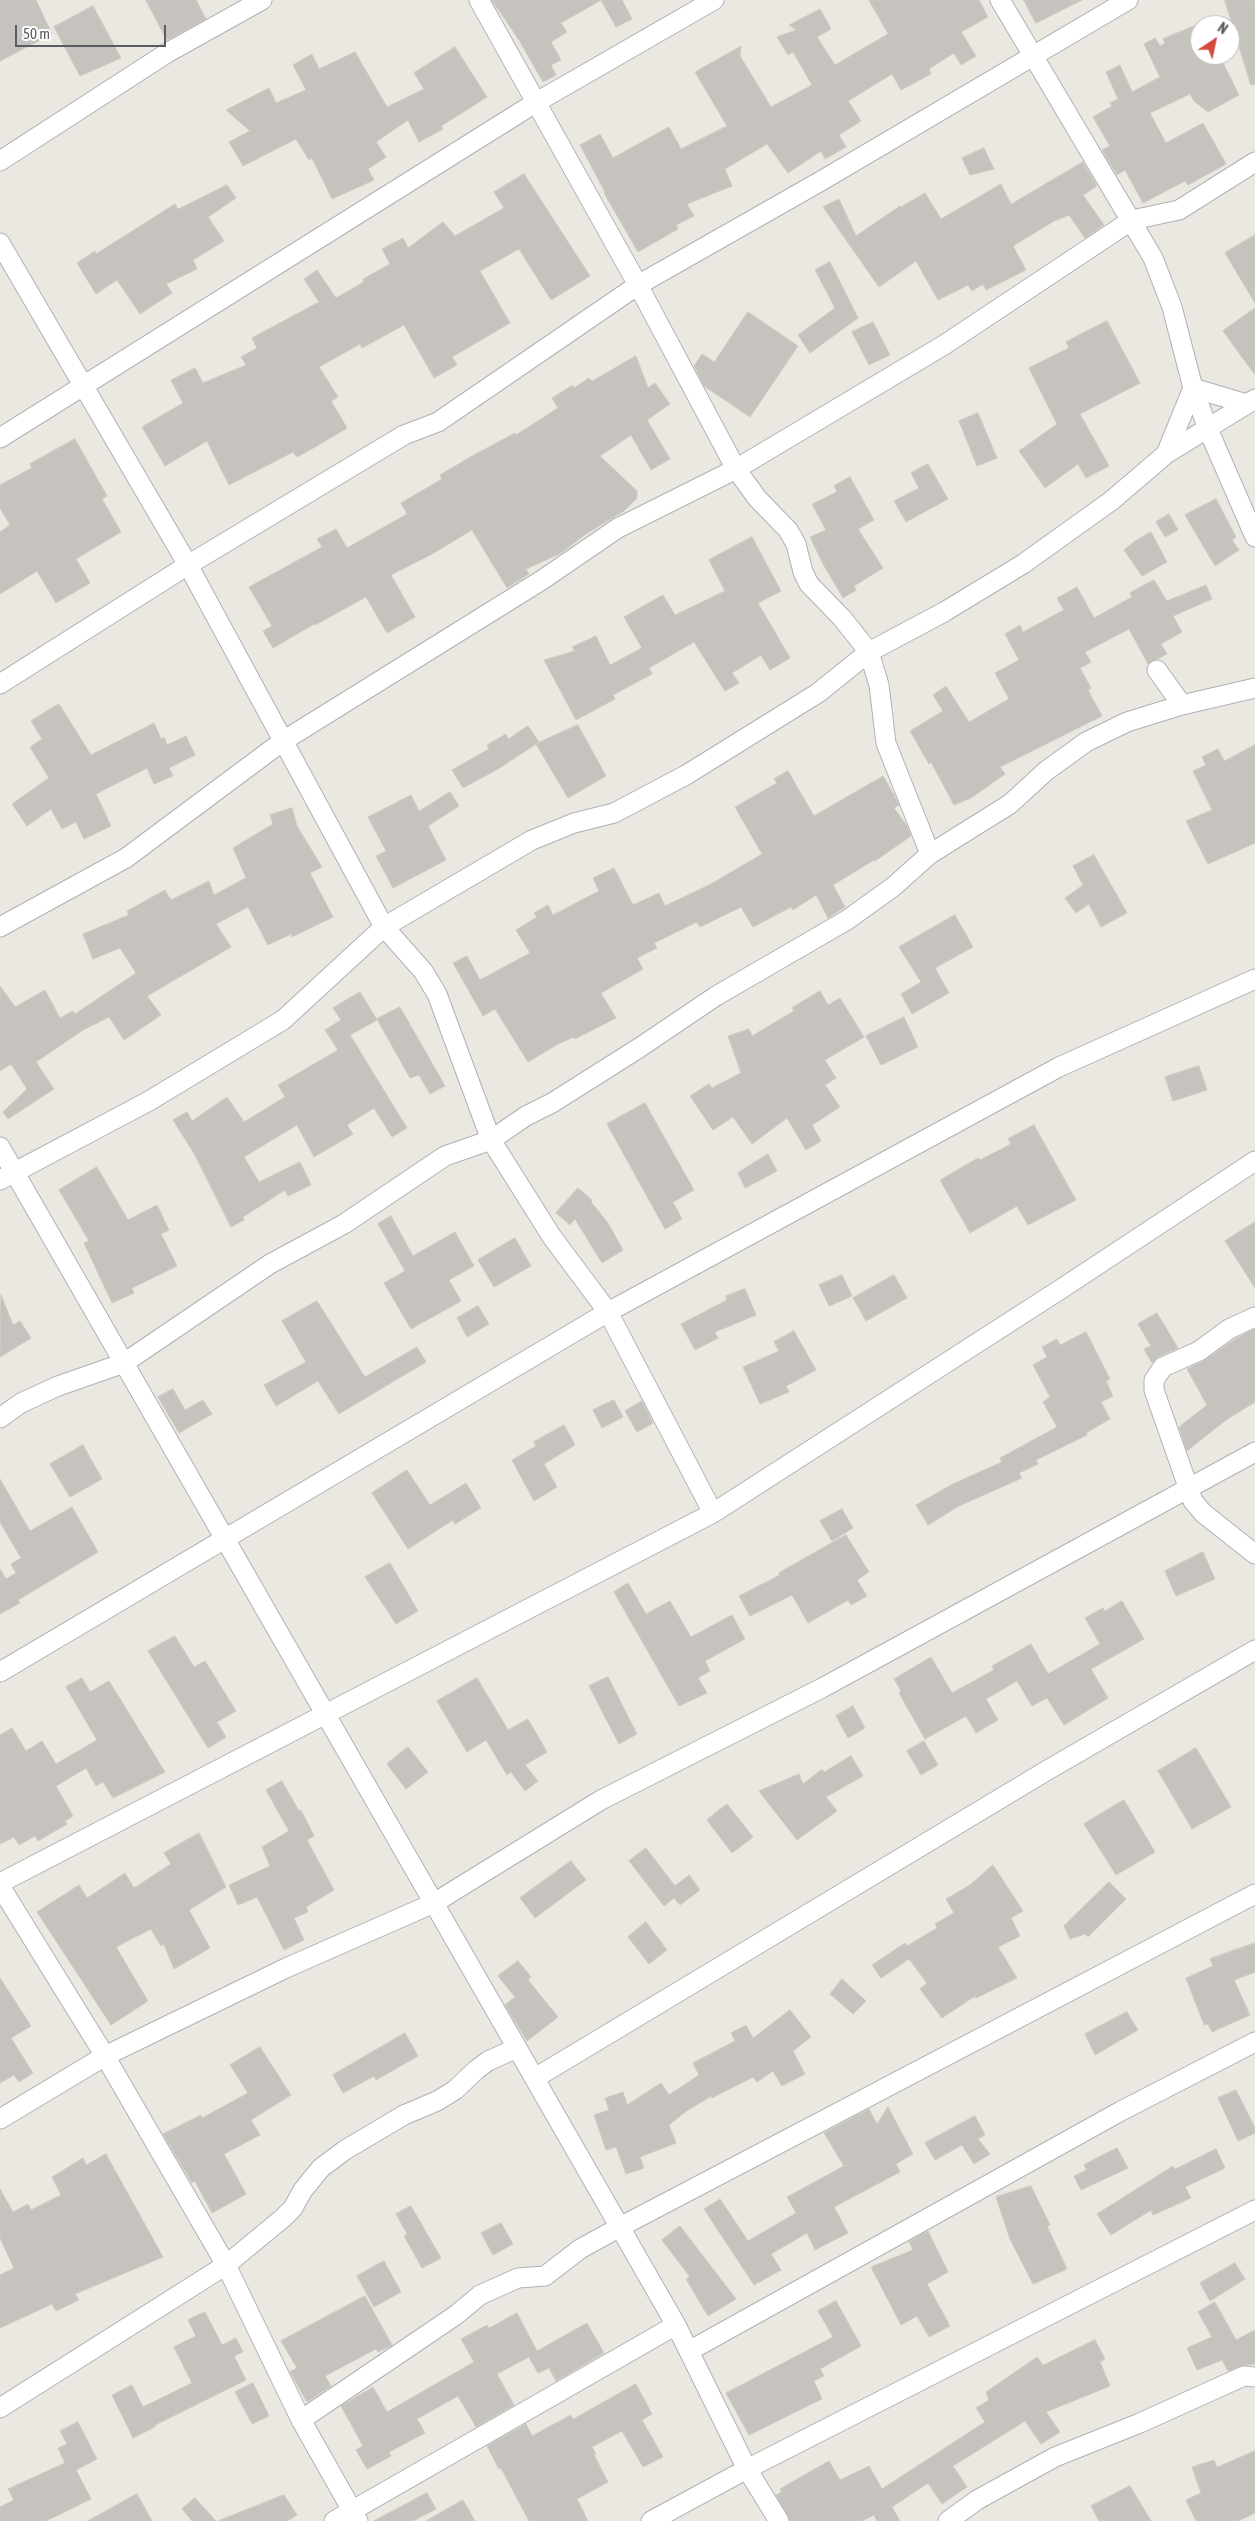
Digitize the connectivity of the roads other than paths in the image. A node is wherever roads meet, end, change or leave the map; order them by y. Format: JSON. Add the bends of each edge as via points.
{"nodes":[{"id":1,"x":262,"y":0,"type":"edge"},
{"id":2,"x":478,"y":0,"type":"edge"},
{"id":3,"x":714,"y":0,"type":"edge"},
{"id":4,"x":1000,"y":0,"type":"edge"},
{"id":5,"x":1128,"y":0,"type":"edge"},
{"id":6,"x":1031,"y":56,"type":"junction"},
{"id":7,"x":535,"y":104,"type":"junction"},
{"id":8,"x":0,"y":161,"type":"edge"},
{"id":9,"x":1255,"y":162,"type":"edge"},
{"id":10,"x":1132,"y":220,"type":"junction"},
{"id":11,"x":0,"y":243,"type":"edge"},
{"id":12,"x":638,"y":285,"type":"junction"},
{"id":13,"x":82,"y":387,"type":"junction"},
{"id":14,"x":1193,"y":388,"type":"junction"},
{"id":15,"x":1251,"y":401,"type":"edge"},
{"id":16,"x":1208,"y":429,"type":"junction"},
{"id":17,"x":0,"y":438,"type":"edge"},
{"id":18,"x":1166,"y":454,"type":"junction"},
{"id":19,"x":736,"y":469,"type":"junction"},
{"id":20,"x":1255,"y":537,"type":"edge"},
{"id":21,"x":188,"y":565,"type":"junction"},
{"id":22,"x":869,"y":652,"type":"junction"},
{"id":23,"x":1157,"y":670,"type":"dead end"},
{"id":24,"x":0,"y":684,"type":"edge"},
{"id":25,"x":1255,"y":688,"type":"edge"},
{"id":26,"x":1182,"y":705,"type":"junction"},
{"id":27,"x":282,"y":740,"type":"junction"},
{"id":28,"x":930,"y":854,"type":"junction"},
{"id":29,"x":0,"y":927,"type":"edge"},
{"id":30,"x":384,"y":927,"type":"junction"},
{"id":31,"x":1255,"y":979,"type":"edge"},
{"id":32,"x":491,"y":1140,"type":"junction"},
{"id":33,"x":0,"y":1146,"type":"edge"},
{"id":34,"x":1255,"y":1161,"type":"edge"},
{"id":35,"x":7,"y":1176,"type":"edge"},
{"id":36,"x":608,"y":1312,"type":"junction"},
{"id":37,"x":1255,"y":1317,"type":"edge"},
{"id":38,"x":124,"y":1362,"type":"junction"},
{"id":39,"x":0,"y":1418,"type":"edge"},
{"id":40,"x":1255,"y":1452,"type":"edge"},
{"id":41,"x":1187,"y":1489,"type":"junction"},
{"id":42,"x":713,"y":1512,"type":"junction"},
{"id":43,"x":225,"y":1538,"type":"junction"},
{"id":44,"x":1255,"y":1554,"type":"edge"},
{"id":45,"x":1255,"y":1650,"type":"edge"},
{"id":46,"x":0,"y":1672,"type":"edge"},
{"id":47,"x":325,"y":1714,"type":"junction"},
{"id":48,"x":0,"y":1885,"type":"edge"},
{"id":49,"x":1255,"y":1894,"type":"edge"},
{"id":50,"x":434,"y":1903,"type":"junction"},
{"id":51,"x":1255,"y":2042,"type":"edge"},
{"id":52,"x":517,"y":2048,"type":"junction"},
{"id":53,"x":105,"y":2056,"type":"junction"},
{"id":54,"x":535,"y":2078,"type":"junction"},
{"id":55,"x":0,"y":2119,"type":"edge"},
{"id":56,"x":1255,"y":2210,"type":"edge"},
{"id":57,"x":620,"y":2227,"type":"junction"},
{"id":58,"x":226,"y":2265,"type":"junction"},
{"id":59,"x":676,"y":2324,"type":"junction"},
{"id":60,"x":689,"y":2351,"type":"junction"},
{"id":61,"x":1255,"y":2377,"type":"edge"},
{"id":62,"x":0,"y":2408,"type":"edge"},
{"id":63,"x":301,"y":2420,"type":"junction"},
{"id":64,"x":747,"y":2469,"type":"junction"},
{"id":65,"x":355,"y":2515,"type":"edge"},
{"id":66,"x":334,"y":2521,"type":"edge"},
{"id":67,"x":651,"y":2521,"type":"edge"},
{"id":68,"x":779,"y":2521,"type":"edge"},
{"id":69,"x":948,"y":2521,"type":"edge"}],
"edges":[{"from":1,"to":8,"type":"street","via":[[167,53]]},
{"from":2,"to":7,"type":"street"},
{"from":3,"to":7,"type":"street"},
{"from":4,"to":6,"type":"street"},
{"from":5,"to":6,"type":"street"},
{"from":6,"to":10,"type":"street"},
{"from":6,"to":12,"type":"street"},
{"from":7,"to":12,"type":"street"},
{"from":7,"to":13,"type":"street"},
{"from":9,"to":10,"type":"street","via":[[1179,210]]},
{"from":10,"to":14,"type":"street","via":[[1153,258],[1172,308]]},
{"from":10,"to":19,"type":"street","via":[[944,345]]},
{"from":11,"to":13,"type":"street"},
{"from":12,"to":19,"type":"street"},
{"from":12,"to":21,"type":"street","via":[[438,422],[404,435]]},
{"from":13,"to":17,"type":"street"},
{"from":13,"to":21,"type":"street"},
{"from":14,"to":15,"type":"street"},
{"from":14,"to":16,"type":"street"},
{"from":14,"to":18,"type":"street"},
{"from":15,"to":16,"type":"street"},
{"from":16,"to":18,"type":"street"},
{"from":16,"to":20,"type":"street"},
{"from":18,"to":22,"type":"street","via":[[1111,501],[1023,564]]},
{"from":19,"to":22,"type":"street","via":[[757,498],[788,530],[809,584]]},
{"from":19,"to":27,"type":"street","via":[[618,528],[542,580]]},
{"from":21,"to":24,"type":"street"},
{"from":21,"to":27,"type":"street"},
{"from":22,"to":28,"type":"street","via":[[879,685],[886,743]]},
{"from":22,"to":30,"type":"street","via":[[818,694],[686,775],[614,813],[574,823],[532,840]]},
{"from":23,"to":26,"type":"street"},
{"from":25,"to":26,"type":"street"},
{"from":26,"to":28,"type":"street","via":[[1127,722],[1086,742],[1046,771],[1010,804]]},
{"from":27,"to":29,"type":"street","via":[[126,858]]},
{"from":27,"to":30,"type":"street"},
{"from":28,"to":32,"type":"street","via":[[894,887],[847,920],[716,996],[640,1048]]},
{"from":30,"to":32,"type":"street","via":[[423,971],[437,994]]},
{"from":30,"to":35,"type":"street","via":[[283,1020],[149,1101]]},
{"from":31,"to":36,"type":"street","via":[[1059,1066]]},
{"from":32,"to":36,"type":"street","via":[[552,1238]]},
{"from":32,"to":38,"type":"street","via":[[445,1156],[344,1224],[270,1264]]},
{"from":33,"to":35,"type":"street"},
{"from":34,"to":42,"type":"street"},
{"from":35,"to":38,"type":"street"},
{"from":36,"to":42,"type":"street"},
{"from":36,"to":43,"type":"street"},
{"from":37,"to":41,"type":"street","via":[[1229,1329],[1199,1351],[1163,1367],[1154,1380],[1154,1390]]},
{"from":38,"to":39,"type":"street","via":[[58,1386],[21,1403]]},
{"from":38,"to":43,"type":"street"},
{"from":40,"to":41,"type":"street"},
{"from":41,"to":44,"type":"street","via":[[1203,1513]]},
{"from":41,"to":50,"type":"street","via":[[822,1688],[601,1800]]},
{"from":42,"to":47,"type":"street"},
{"from":43,"to":46,"type":"street"},
{"from":43,"to":47,"type":"street"},
{"from":45,"to":54,"type":"street","via":[[1046,1771]]},
{"from":47,"to":48,"type":"street"},
{"from":47,"to":50,"type":"street"},
{"from":48,"to":53,"type":"street"},
{"from":49,"to":57,"type":"street"},
{"from":50,"to":52,"type":"street"},
{"from":50,"to":53,"type":"street","via":[[286,1968]]},
{"from":51,"to":60,"type":"street","via":[[1113,2116]]},
{"from":52,"to":54,"type":"street"},
{"from":52,"to":58,"type":"street","via":[[488,2061],[437,2101],[345,2150],[321,2168],[283,2218]]},
{"from":53,"to":55,"type":"street"},
{"from":53,"to":58,"type":"street"},
{"from":54,"to":57,"type":"street"},
{"from":56,"to":64,"type":"street"},
{"from":57,"to":59,"type":"street"},
{"from":57,"to":63,"type":"street","via":[[580,2249],[545,2276],[518,2278],[480,2295],[456,2315]]},
{"from":58,"to":62,"type":"street"},
{"from":58,"to":63,"type":"street"},
{"from":59,"to":60,"type":"street"},
{"from":59,"to":65,"type":"street"},
{"from":60,"to":64,"type":"street"},
{"from":61,"to":69,"type":"street","via":[[1244,2376],[1055,2457],[977,2500]]},
{"from":63,"to":65,"type":"street"},
{"from":64,"to":67,"type":"street"},
{"from":64,"to":68,"type":"street"},
{"from":65,"to":66,"type":"street"}]}
